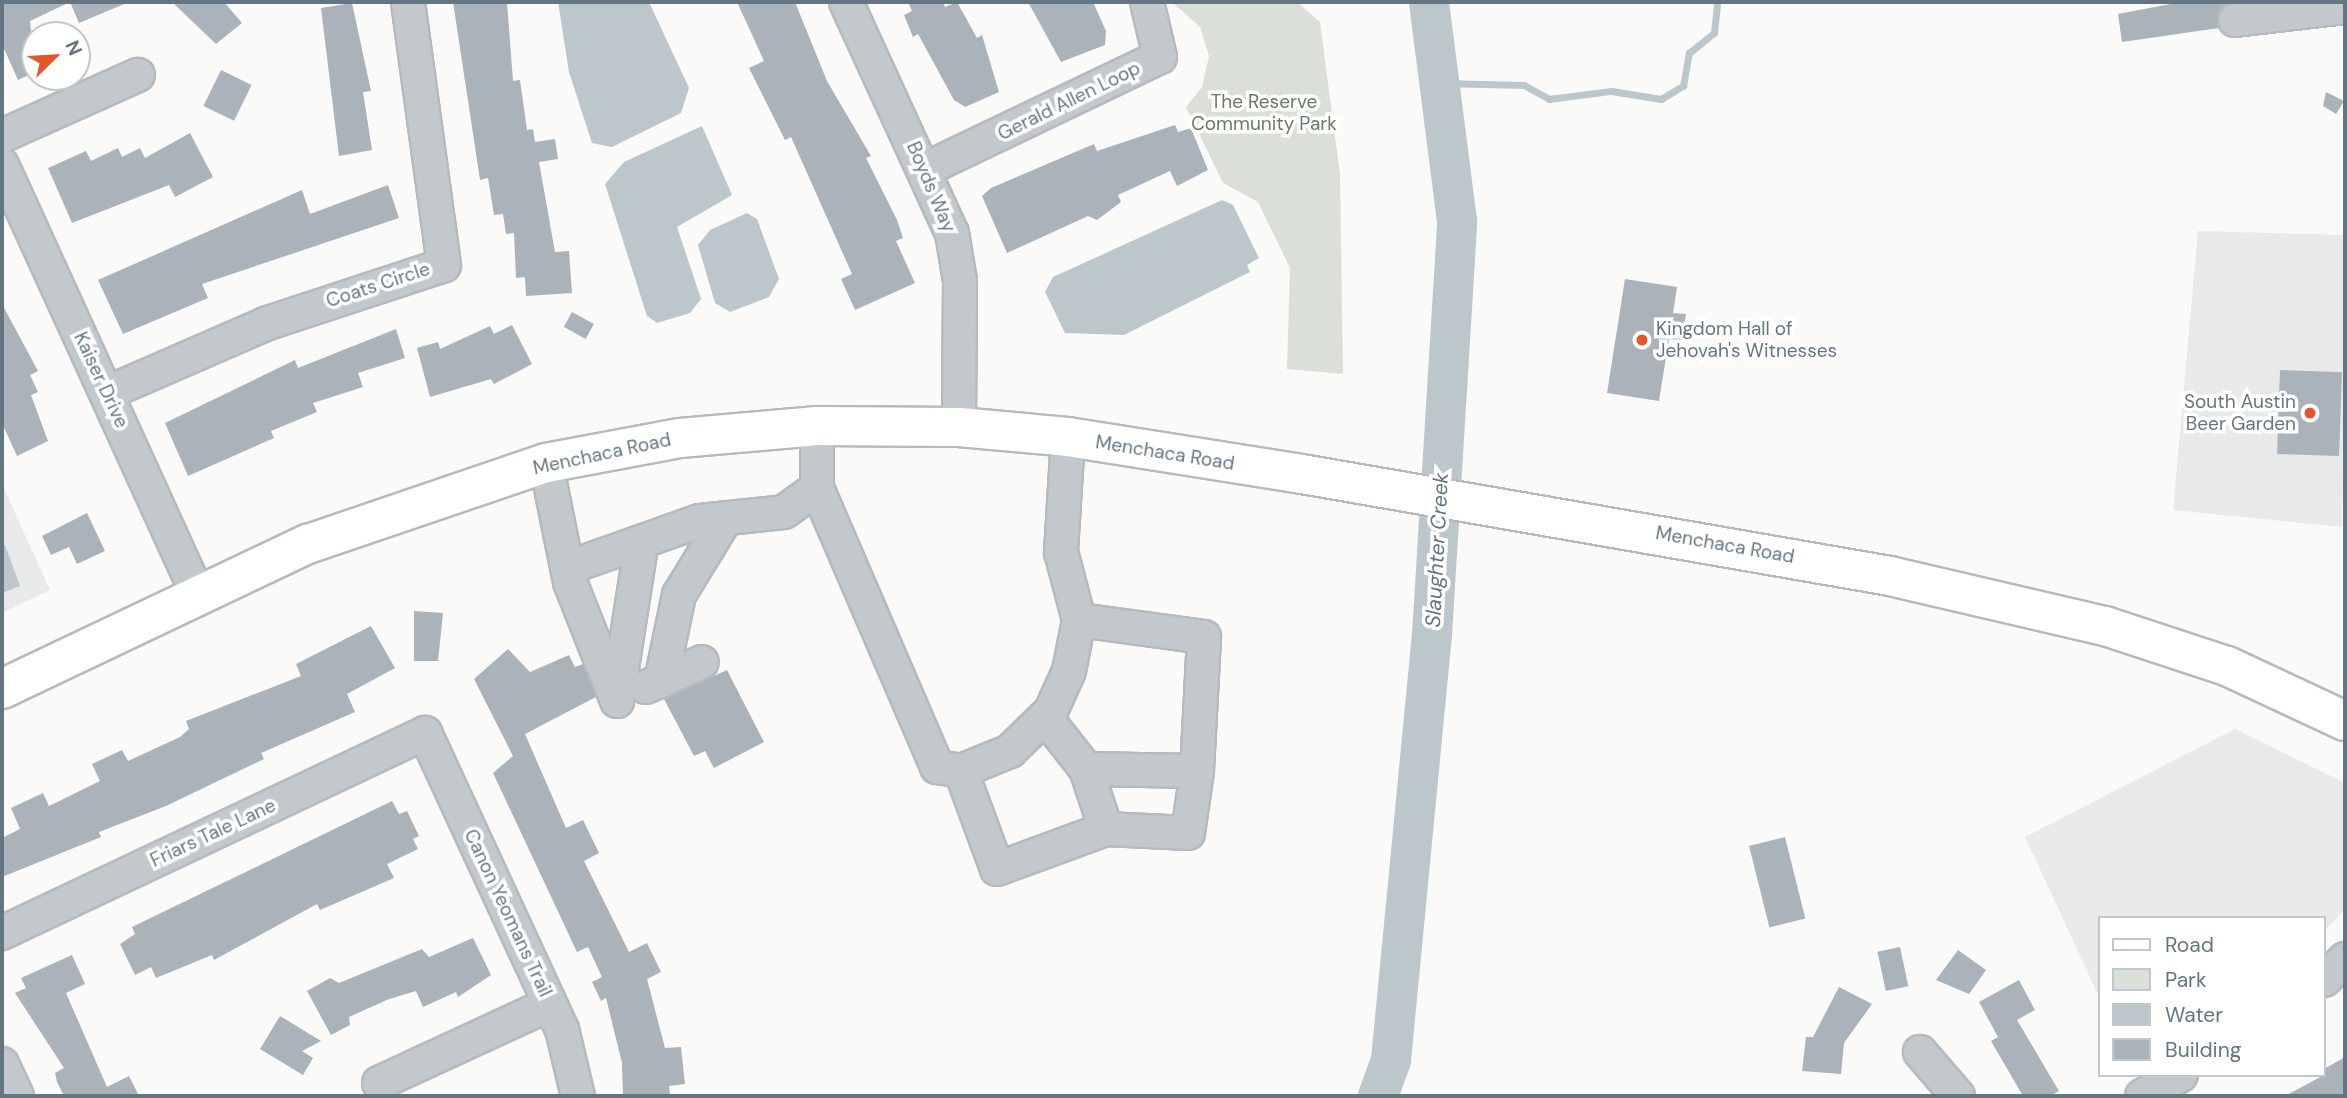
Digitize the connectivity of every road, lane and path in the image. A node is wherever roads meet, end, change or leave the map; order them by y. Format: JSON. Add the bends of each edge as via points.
{"nodes":[{"id":1,"x":408,"y":2,"type":"edge"},
{"id":2,"x":846,"y":2,"type":"edge"},
{"id":3,"x":1147,"y":2,"type":"edge"},
{"id":4,"x":2345,"y":7,"type":"edge"},
{"id":5,"x":2235,"y":20,"type":"dead end"},
{"id":6,"x":138,"y":75,"type":"dead end"},
{"id":7,"x":2,"y":136,"type":"edge"},
{"id":8,"x":2,"y":165,"type":"edge"},
{"id":9,"x":926,"y":169,"type":"junction"},
{"id":10,"x":107,"y":393,"type":"junction"},
{"id":11,"x":817,"y":426,"type":"junction"},
{"id":12,"x":959,"y":428,"type":"junction"},
{"id":13,"x":1068,"y":437,"type":"junction"},
{"id":14,"x":546,"y":463,"type":"junction"},
{"id":15,"x":817,"y":488,"type":"junction"},
{"id":16,"x":726,"y":518,"type":"junction"},
{"id":17,"x":641,"y":547,"type":"junction"},
{"id":18,"x":567,"y":568,"type":"junction"},
{"id":19,"x":198,"y":595,"type":"junction"},
{"id":20,"x":1080,"y":620,"type":"junction"},
{"id":21,"x":702,"y":662,"type":"dead end"},
{"id":22,"x":661,"y":681,"type":"junction"},
{"id":23,"x":2,"y":690,"type":"edge"},
{"id":24,"x":617,"y":701,"type":"junction"},
{"id":25,"x":1045,"y":717,"type":"junction"},
{"id":26,"x":2345,"y":721,"type":"edge"},
{"id":27,"x":425,"y":733,"type":"joint"},
{"id":28,"x":1086,"y":769,"type":"junction"},
{"id":29,"x":961,"y":771,"type":"junction"},
{"id":30,"x":1197,"y":771,"type":"junction"},
{"id":31,"x":1106,"y":829,"type":"junction"},
{"id":32,"x":2,"y":933,"type":"edge"},
{"id":33,"x":2345,"y":958,"type":"edge"},
{"id":34,"x":2326,"y":978,"type":"edge"},
{"id":35,"x":550,"y":1004,"type":"junction"},
{"id":36,"x":1920,"y":1052,"type":"dead end"},
{"id":37,"x":2,"y":1064,"type":"edge"},
{"id":38,"x":2177,"y":1077,"type":"edge"},
{"id":39,"x":379,"y":1083,"type":"dead end"},
{"id":40,"x":17,"y":1096,"type":"edge"},
{"id":41,"x":578,"y":1096,"type":"edge"},
{"id":42,"x":1958,"y":1096,"type":"edge"},
{"id":43,"x":2142,"y":1096,"type":"edge"}],
"edges":[{"from":1,"to":10,"type":"street","name":"Coats Circle","via":[[444,265],[268,323]]},
{"from":2,"to":9,"type":"street","name":"Boyds Way"},
{"from":3,"to":9,"type":"street","name":"Gerald Allen Loop","via":[[1160,57]]},
{"from":4,"to":5,"type":"street"},
{"from":6,"to":7,"type":"street"},
{"from":8,"to":10,"type":"street","name":"Kaiser Drive"},
{"from":9,"to":12,"type":"street","name":"Boyds Way","via":[[957,257]]},
{"from":10,"to":19,"type":"street","name":"Kaiser Drive"},
{"from":11,"to":12,"type":"main road","name":"Menchaca Road"},
{"from":11,"to":14,"type":"main road","name":"Menchaca Road","via":[[680,438]]},
{"from":11,"to":15,"type":"street"},
{"from":12,"to":13,"type":"main road","name":"Menchaca Road"},
{"from":13,"to":20,"type":"street","via":[[1061,552]]},
{"from":13,"to":26,"type":"main road","name":"Menchaca Road","via":[[1787,555],[2105,626],[2227,666]]},
{"from":14,"to":18,"type":"street"},
{"from":14,"to":19,"type":"main road","name":"Menchaca Road","via":[[357,524]]},
{"from":15,"to":16,"type":"street","via":[[784,512]]},
{"from":15,"to":29,"type":"street","via":[[937,766]]},
{"from":16,"to":17,"type":"street","via":[[700,521]]},
{"from":16,"to":22,"type":"street","via":[[679,595]]},
{"from":17,"to":18,"type":"street"},
{"from":17,"to":24,"type":"street"},
{"from":18,"to":24,"type":"street"},
{"from":19,"to":23,"type":"main road","name":"Menchaca Road"},
{"from":20,"to":25,"type":"street","via":[[1069,671]]},
{"from":20,"to":30,"type":"street","via":[[1205,637]]},
{"from":21,"to":22,"type":"street"},
{"from":22,"to":24,"type":"street"},
{"from":25,"to":28,"type":"street"},
{"from":25,"to":29,"type":"street","via":[[1010,751]]},
{"from":27,"to":32,"type":"street","name":"Friars Tale Lane"},
{"from":27,"to":35,"type":"street","name":"Canon Yeomans Trail"},
{"from":28,"to":30,"type":"street"},
{"from":28,"to":31,"type":"street"},
{"from":29,"to":31,"type":"street","via":[[997,869]]},
{"from":30,"to":31,"type":"street","via":[[1188,833]]},
{"from":33,"to":34,"type":"street"},
{"from":35,"to":39,"type":"street"},
{"from":35,"to":41,"type":"street","name":"Canon Yeomans Trail"},
{"from":36,"to":42,"type":"street"},
{"from":37,"to":40,"type":"street"},
{"from":38,"to":43,"type":"street"}]}
